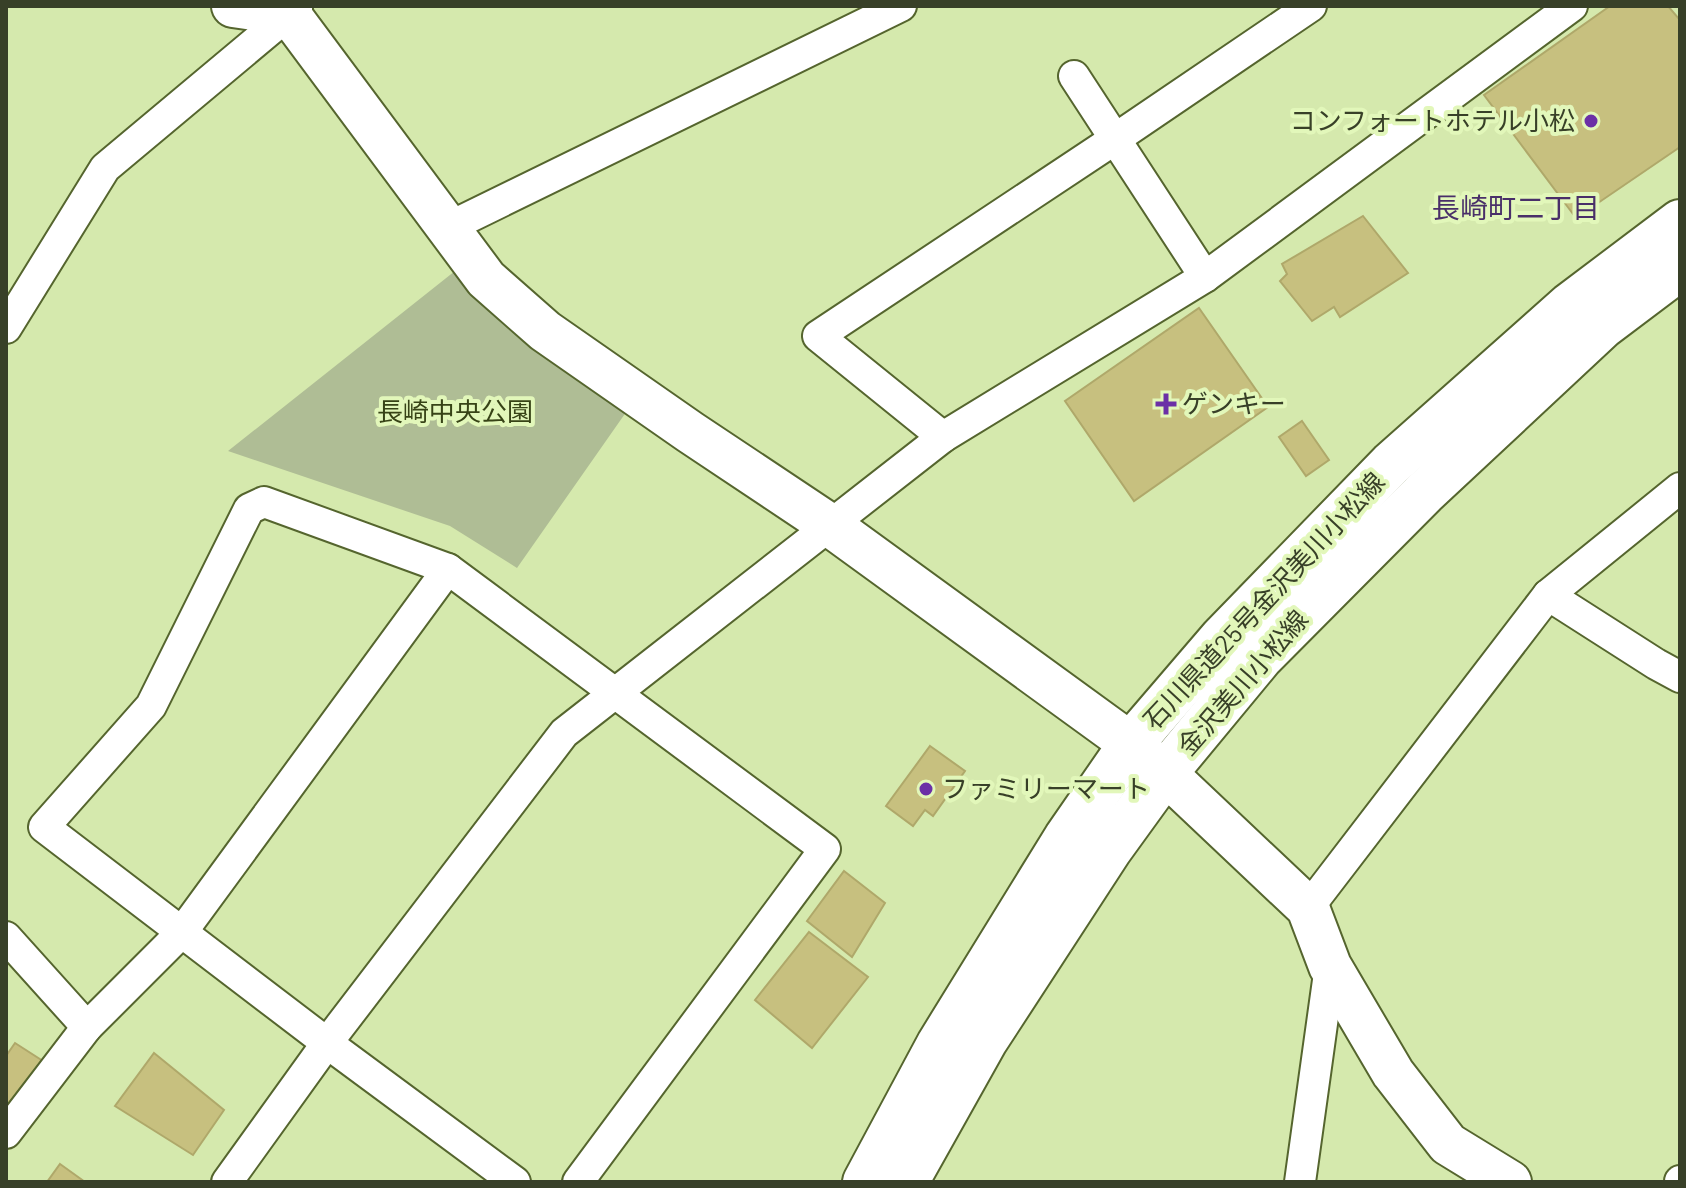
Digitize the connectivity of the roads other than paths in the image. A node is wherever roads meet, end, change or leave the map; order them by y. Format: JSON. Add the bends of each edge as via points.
{"nodes":[{"id":1,"x":233,"y":6,"type":"edge"},
{"id":2,"x":901,"y":6,"type":"edge"},
{"id":3,"x":1311,"y":6,"type":"edge"},
{"id":4,"x":1572,"y":6,"type":"edge"},
{"id":5,"x":296,"y":10,"type":"edge"},
{"id":6,"x":1074,"y":76,"type":"dead end"},
{"id":7,"x":1115,"y":139,"type":"junction"},
{"id":8,"x":1680,"y":222,"type":"edge"},
{"id":9,"x":447,"y":228,"type":"junction"},
{"id":10,"x":1680,"y":268,"type":"edge"},
{"id":11,"x":1205,"y":277,"type":"junction"},
{"id":12,"x":6,"y":328,"type":"edge"},
{"id":13,"x":943,"y":437,"type":"junction"},
{"id":14,"x":1680,"y":488,"type":"edge"},
{"id":15,"x":831,"y":526,"type":"junction"},
{"id":16,"x":448,"y":569,"type":"junction"},
{"id":17,"x":1548,"y":595,"type":"junction"},
{"id":18,"x":1675,"y":664,"type":"edge"},
{"id":19,"x":617,"y":694,"type":"junction"},
{"id":20,"x":1131,"y":744,"type":"junction"},
{"id":21,"x":1165,"y":773,"type":"junction"},
{"id":22,"x":1308,"y":908,"type":"junction"},
{"id":23,"x":182,"y":932,"type":"junction"},
{"id":24,"x":6,"y":937,"type":"edge"},
{"id":25,"x":1330,"y":966,"type":"junction"},
{"id":26,"x":87,"y":1027,"type":"junction"},
{"id":27,"x":327,"y":1043,"type":"junction"},
{"id":28,"x":6,"y":1133,"type":"edge"},
{"id":29,"x":227,"y":1182,"type":"edge"},
{"id":30,"x":515,"y":1182,"type":"edge"},
{"id":31,"x":578,"y":1182,"type":"edge"},
{"id":32,"x":865,"y":1182,"type":"edge"},
{"id":33,"x":906,"y":1182,"type":"edge"},
{"id":34,"x":1300,"y":1182,"type":"edge"},
{"id":35,"x":1510,"y":1182,"type":"edge"}],
"edges":[{"from":1,"to":5,"type":"street"},
{"from":2,"to":9,"type":"street"},
{"from":3,"to":7,"type":"street"},
{"from":4,"to":11,"type":"street"},
{"from":5,"to":9,"type":"street"},
{"from":5,"to":12,"type":"street","via":[[105,168]]},
{"from":6,"to":7,"type":"street"},
{"from":7,"to":11,"type":"street"},
{"from":7,"to":13,"type":"street","via":[[818,336]]},
{"from":8,"to":20,"type":"main road","name":"石川県道25号金沢美川小松線","via":[[1570,305],[1391,464],[1222,638]]},
{"from":9,"to":15,"type":"street","via":[[486,279],[545,331]]},
{"from":10,"to":21,"type":"main road","name":"金沢美川小松線","via":[[1603,326],[1424,493],[1261,657]]},
{"from":11,"to":13,"type":"street"},
{"from":13,"to":15,"type":"street"},
{"from":14,"to":17,"type":"street"},
{"from":15,"to":19,"type":"street"},
{"from":15,"to":20,"type":"street"},
{"from":16,"to":19,"type":"street"},
{"from":16,"to":23,"type":"street"},
{"from":16,"to":23,"type":"street","via":[[264,502],[249,509],[151,706],[44,827]]},
{"from":17,"to":18,"type":"street"},
{"from":17,"to":22,"type":"street"},
{"from":19,"to":27,"type":"street","via":[[564,733]]},
{"from":19,"to":31,"type":"street","via":[[825,849]]},
{"from":20,"to":21,"type":"street"},
{"from":20,"to":32,"type":"main road","name":"石川県道25号金沢美川小松線","via":[[1066,838],[939,1044]]},
{"from":21,"to":22,"type":"street"},
{"from":21,"to":33,"type":"main road","name":"金沢美川小松線","via":[[985,1041]]},
{"from":22,"to":25,"type":"street"},
{"from":23,"to":26,"type":"street"},
{"from":23,"to":27,"type":"street"},
{"from":24,"to":26,"type":"street"},
{"from":25,"to":34,"type":"street"},
{"from":25,"to":35,"type":"street","via":[[1393,1073],[1448,1144]]},
{"from":26,"to":28,"type":"street"},
{"from":27,"to":29,"type":"street"},
{"from":27,"to":30,"type":"street"}]}
